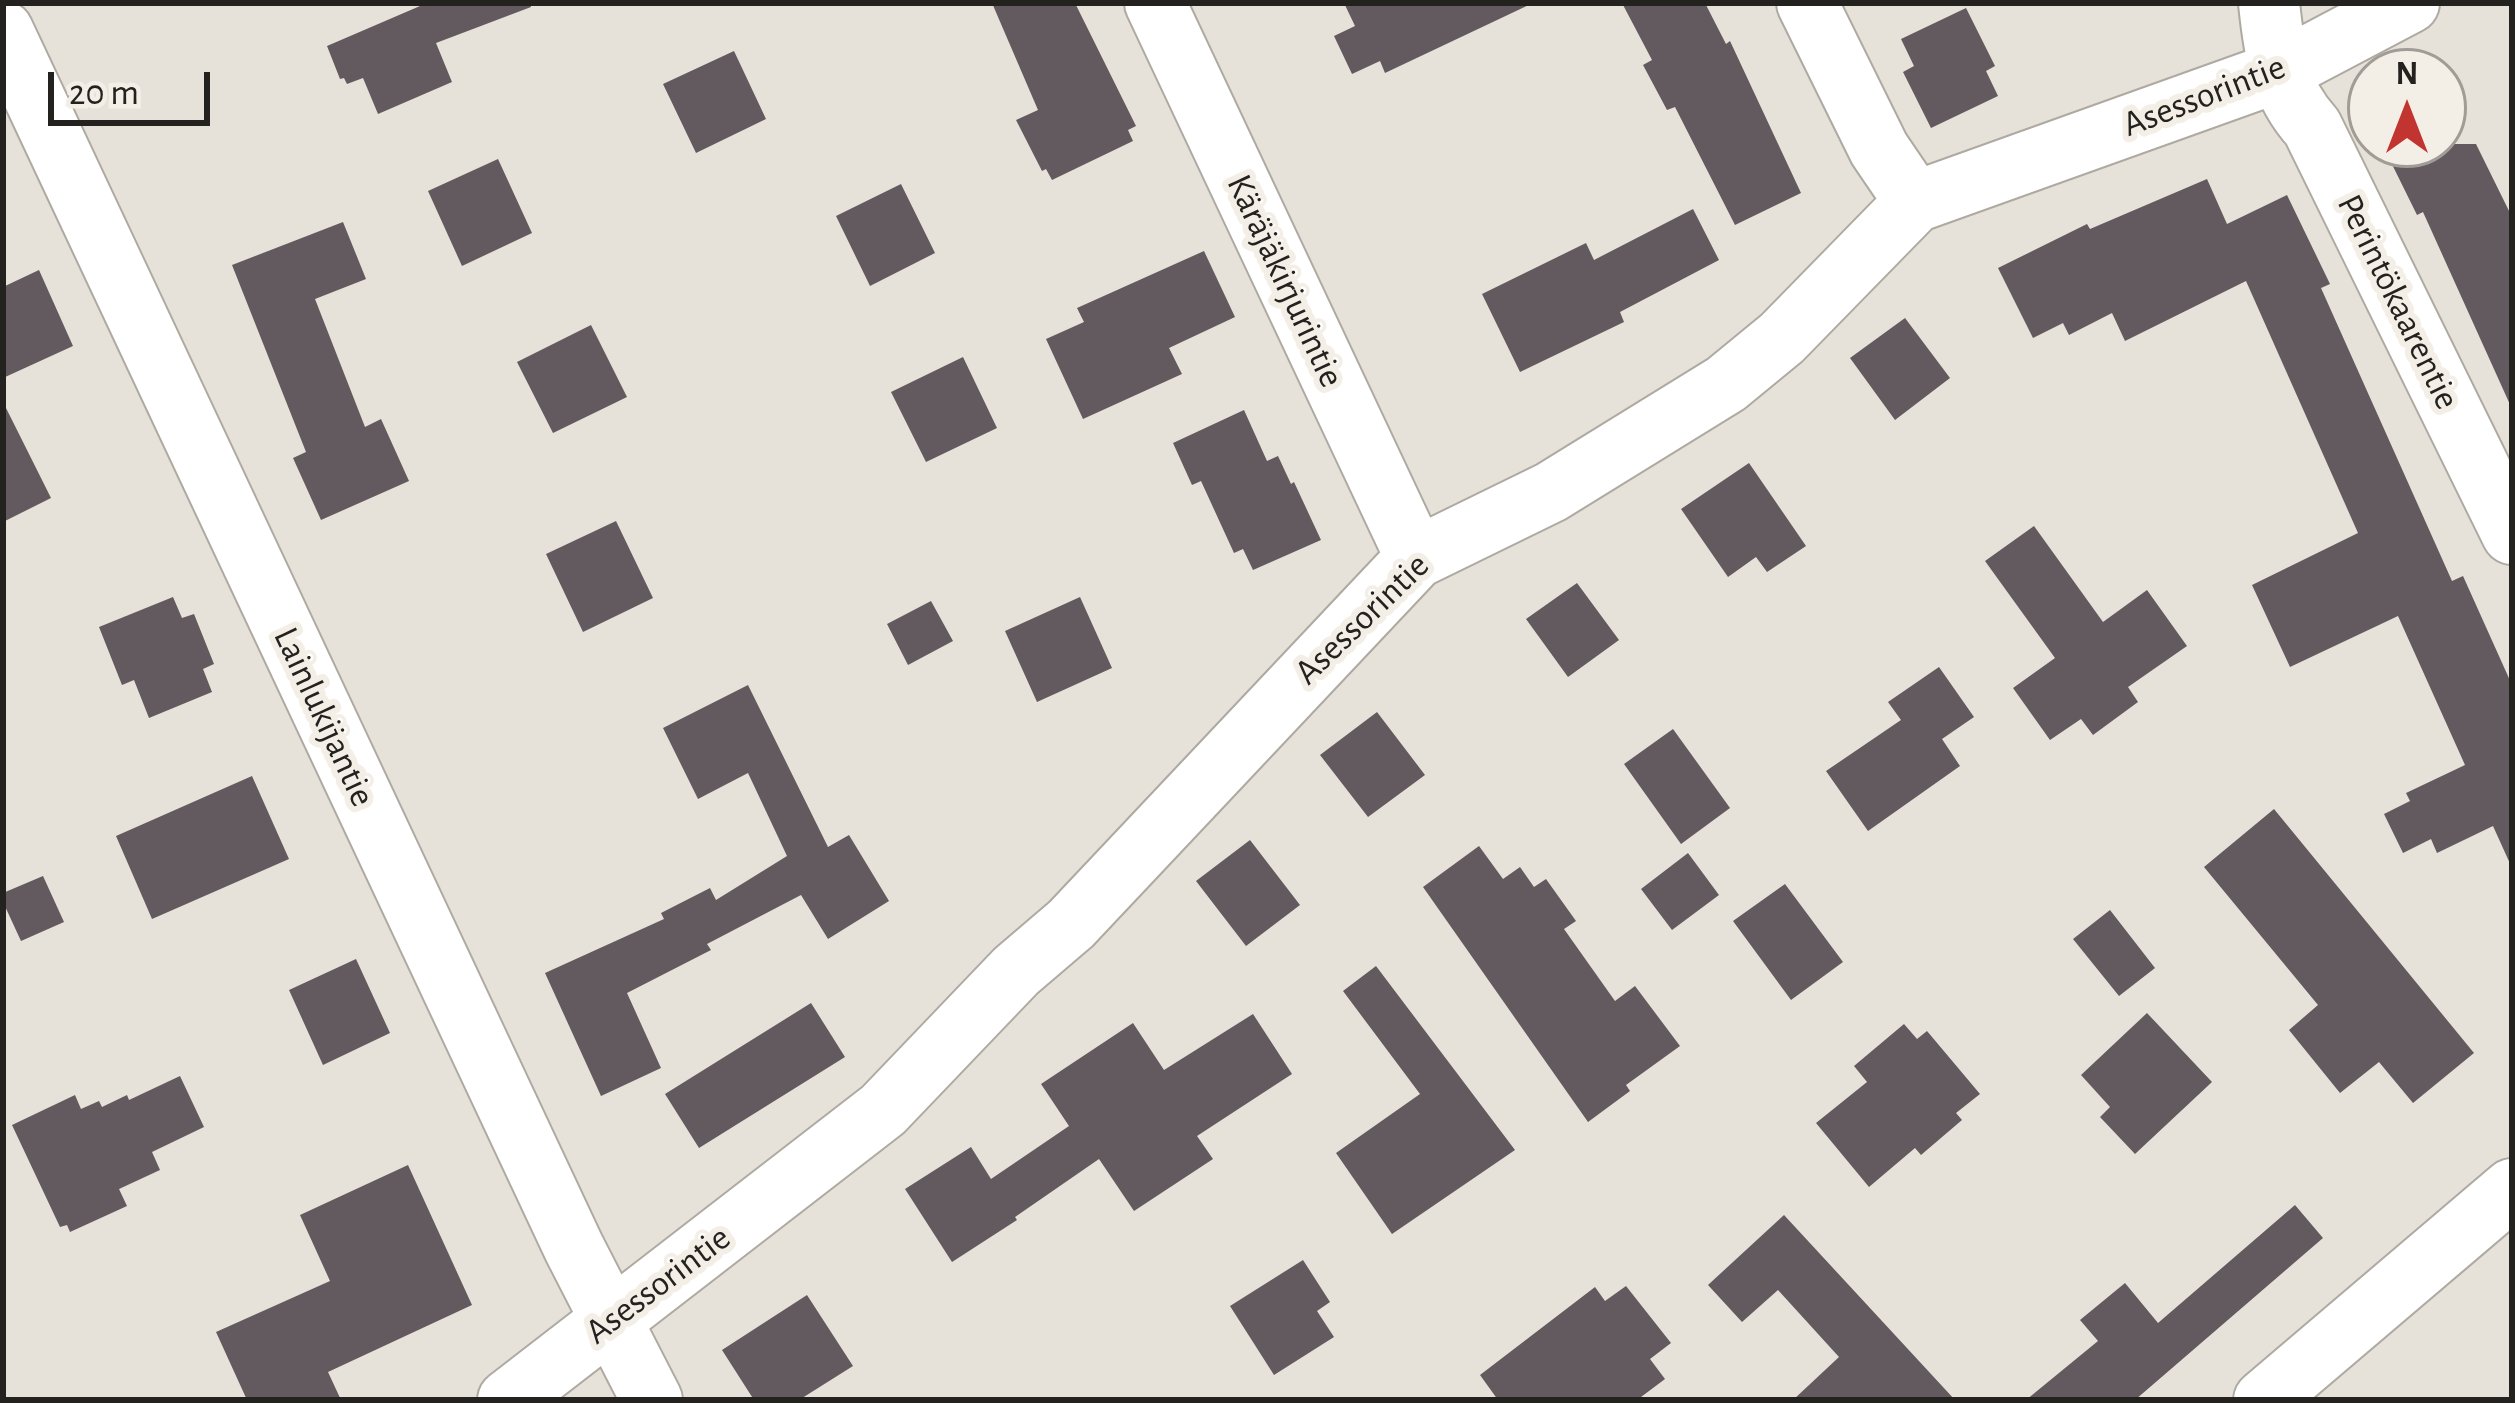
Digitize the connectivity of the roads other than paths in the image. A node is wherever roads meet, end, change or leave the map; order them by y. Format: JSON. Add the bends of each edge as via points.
{"nodes":[{"id":1,"x":1156,"y":3,"type":"edge"},
{"id":2,"x":1808,"y":3,"type":"edge"},
{"id":3,"x":2269,"y":3,"type":"edge"},
{"id":4,"x":2409,"y":3,"type":"edge"},
{"id":5,"x":3,"y":31,"type":"edge"},
{"id":6,"x":2278,"y":72,"type":"junction"},
{"id":7,"x":1915,"y":202,"type":"junction"},
{"id":8,"x":2512,"y":534,"type":"edge"},
{"id":9,"x":1416,"y":558,"type":"junction"},
{"id":10,"x":2512,"y":1189,"type":"edge"},
{"id":11,"x":613,"y":1318,"type":"junction"},
{"id":12,"x":508,"y":1400,"type":"edge"},
{"id":13,"x":652,"y":1400,"type":"edge"},
{"id":14,"x":2264,"y":1400,"type":"edge"}],
"edges":[{"from":1,"to":9,"type":"street","name":"Käräjäkirjurintie"},
{"from":2,"to":7,"type":"street","via":[[1879,149]]},
{"from":3,"to":6,"type":"street","name":"Perintökaarentie"},
{"from":4,"to":6,"type":"street","name":"Asessorintie"},
{"from":5,"to":11,"type":"street","name":"Lainlukijantie"},
{"from":6,"to":7,"type":"street","name":"Asessorintie"},
{"from":6,"to":8,"type":"street","name":"Perintökaarentie"},
{"from":7,"to":9,"type":"street","name":"Asessorintie","via":[[1726,384],[1551,492]]},
{"from":9,"to":11,"type":"street","name":"Asessorintie","via":[[1072,924],[883,1110]]},
{"from":10,"to":14,"type":"street"},
{"from":11,"to":12,"type":"street","name":"Asessorintie"},
{"from":11,"to":13,"type":"street","name":"Lainlukijantie"}]}
